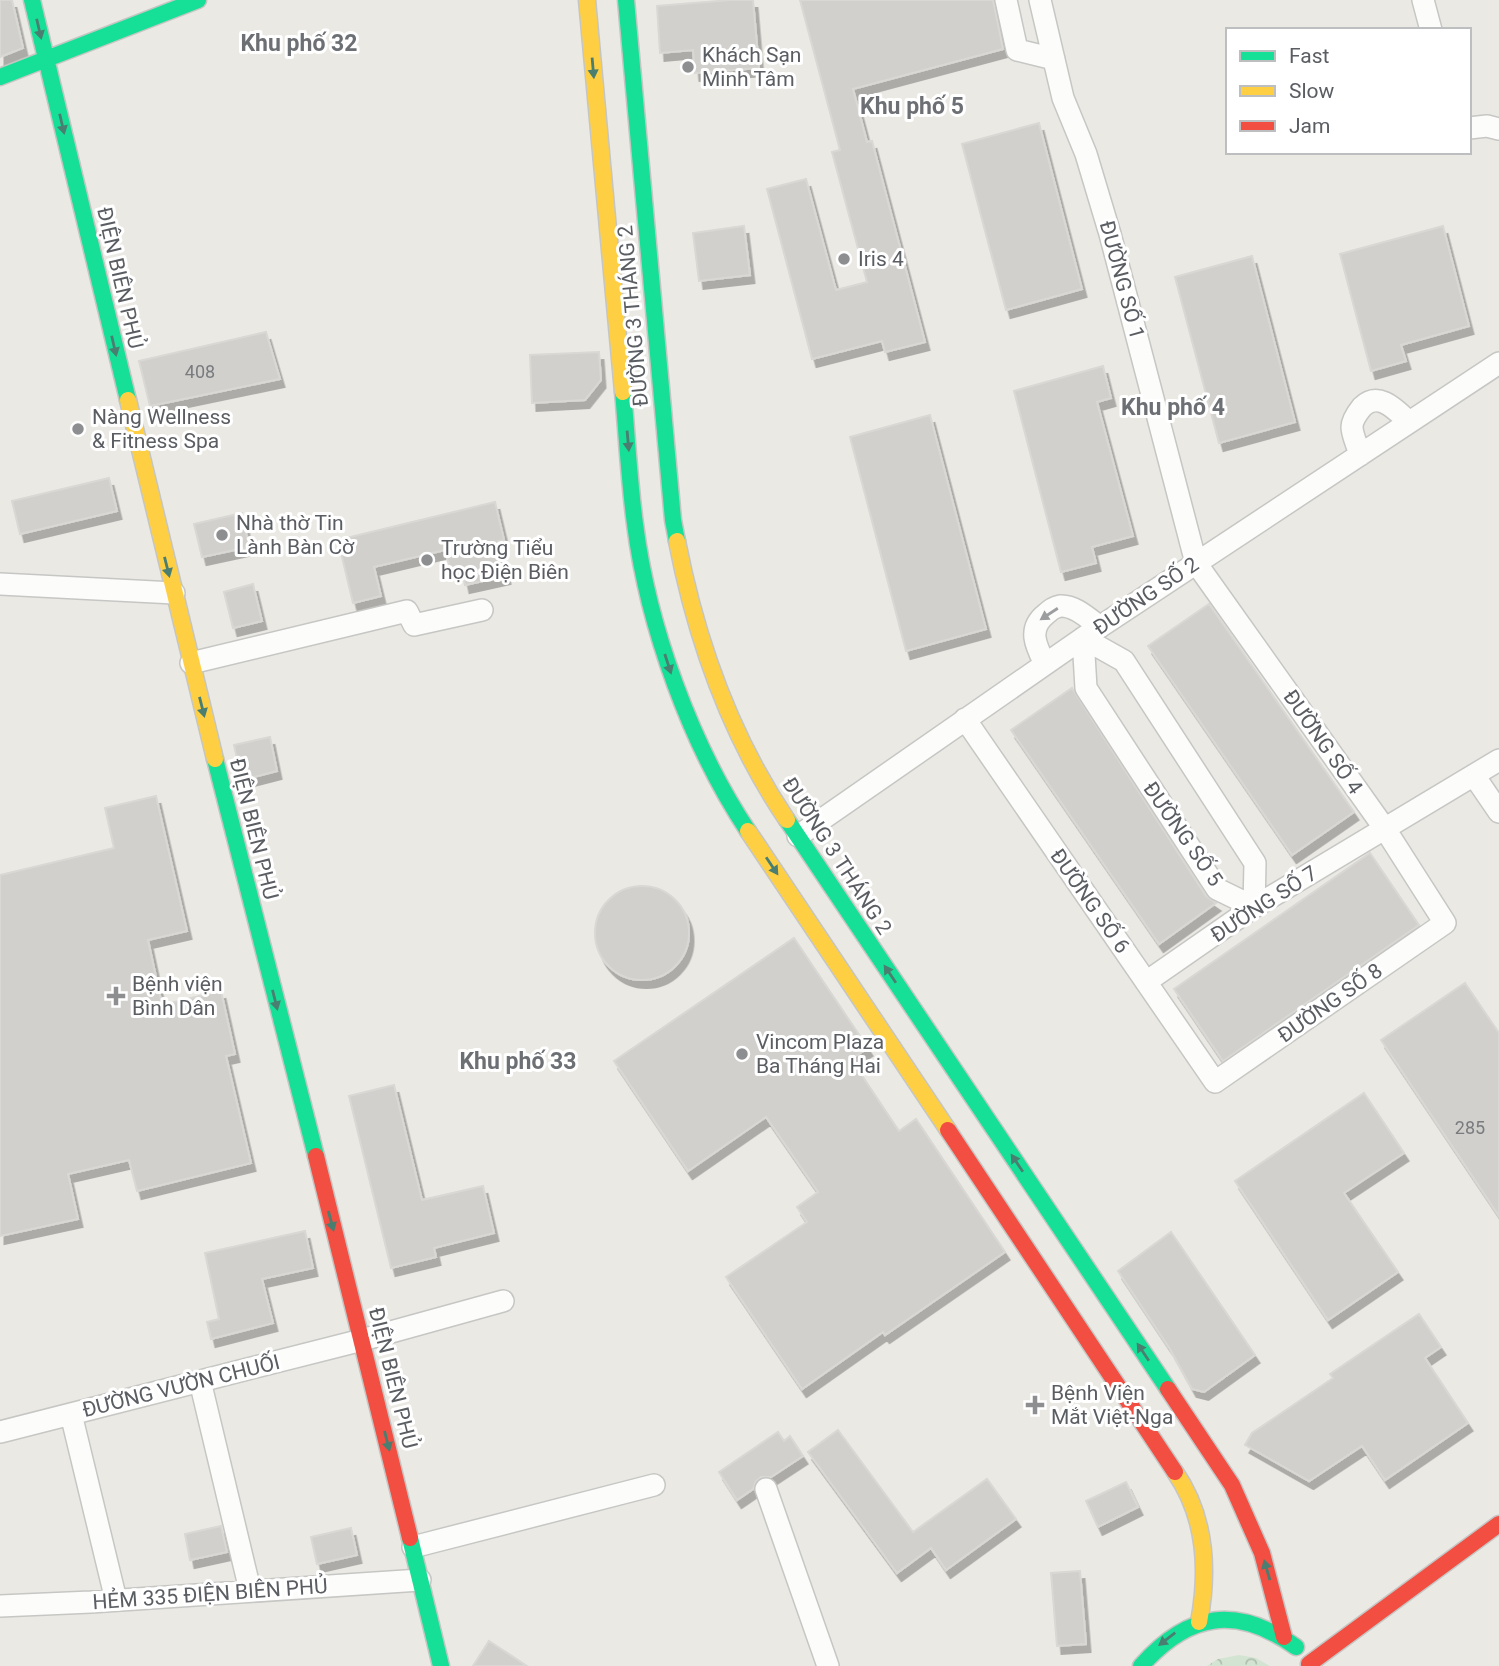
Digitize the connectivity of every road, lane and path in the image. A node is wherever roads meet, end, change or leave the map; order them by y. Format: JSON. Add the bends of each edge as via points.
{"nodes":[{"id":1,"x":32,"y":0,"type":"edge"},
{"id":2,"x":198,"y":0,"type":"edge"},
{"id":3,"x":587,"y":0,"type":"edge"},
{"id":4,"x":626,"y":0,"type":"edge"},
{"id":5,"x":1006,"y":0,"type":"edge"},
{"id":6,"x":1040,"y":0,"type":"edge"},
{"id":7,"x":1423,"y":0,"type":"edge"},
{"id":8,"x":1430,"y":28,"type":"edge"},
{"id":9,"x":46,"y":58,"type":"junction"},
{"id":10,"x":1054,"y":59,"type":"junction"},
{"id":11,"x":0,"y":77,"type":"edge"},
{"id":12,"x":1471,"y":128,"type":"edge"},
{"id":13,"x":1499,"y":129,"type":"edge"},
{"id":14,"x":1499,"y":363,"type":"edge"},
{"id":15,"x":1409,"y":422,"type":"junction"},
{"id":16,"x":1360,"y":455,"type":"junction"},
{"id":17,"x":1196,"y":563,"type":"junction"},
{"id":18,"x":0,"y":584,"type":"edge"},
{"id":19,"x":174,"y":593,"type":"junction"},
{"id":20,"x":482,"y":610,"type":"dead end"},
{"id":21,"x":1091,"y":633,"type":"junction"},
{"id":22,"x":191,"y":663,"type":"junction"},
{"id":23,"x":1045,"y":664,"type":"junction"},
{"id":24,"x":965,"y":719,"type":"junction"},
{"id":25,"x":1499,"y":760,"type":"edge"},
{"id":26,"x":1475,"y":777,"type":"junction"},
{"id":27,"x":1499,"y":812,"type":"edge"},
{"id":28,"x":1385,"y":830,"type":"junction"},
{"id":29,"x":798,"y":836,"type":"junction"},
{"id":30,"x":1254,"y":907,"type":"junction"},
{"id":31,"x":1445,"y":923,"type":"joint"},
{"id":32,"x":1146,"y":982,"type":"junction"},
{"id":33,"x":1215,"y":1083,"type":"joint"},
{"id":34,"x":503,"y":1301,"type":"dead end"},
{"id":35,"x":362,"y":1340,"type":"junction"},
{"id":36,"x":200,"y":1381,"type":"junction"},
{"id":37,"x":71,"y":1414,"type":"junction"},
{"id":38,"x":0,"y":1432,"type":"edge"},
{"id":39,"x":654,"y":1485,"type":"dead end"},
{"id":40,"x":766,"y":1489,"type":"dead end"},
{"id":41,"x":1499,"y":1524,"type":"edge"},
{"id":42,"x":413,"y":1547,"type":"junction"},
{"id":43,"x":420,"y":1580,"type":"junction"},
{"id":44,"x":250,"y":1590,"type":"junction"},
{"id":45,"x":116,"y":1600,"type":"junction"},
{"id":46,"x":0,"y":1606,"type":"edge"},
{"id":47,"x":1199,"y":1622,"type":"junction"},
{"id":48,"x":1284,"y":1637,"type":"junction"},
{"id":49,"x":1310,"y":1665,"type":"edge"},
{"id":50,"x":441,"y":1666,"type":"edge"},
{"id":51,"x":828,"y":1666,"type":"edge"},
{"id":52,"x":1142,"y":1666,"type":"edge"}],
"edges":[{"from":1,"to":9,"type":"main road","name":"ĐIỆN BIÊN PHỦ","one_way":true},
{"from":2,"to":9,"type":"main road"},
{"from":3,"to":47,"type":"main road","name":"ĐƯỜNG 3 THÁNG 2","one_way":true,"via":[[635,525],[650,603],[673,679],[704,753],[743,823],[1185,1486],[1200,1521],[1205,1550],[1206,1581]]},
{"from":4,"to":29,"type":"main road","name":"ĐƯỜNG 3 THÁNG 2","via":[[679,557],[697,630],[723,701],[756,769]]},
{"from":5,"to":10,"type":"street","via":[[1017,50]]},
{"from":6,"to":10,"type":"street","name":"ĐƯỜNG SỐ 1"},
{"from":7,"to":8,"type":"street"},
{"from":9,"to":11,"type":"main road"},
{"from":9,"to":19,"type":"main road","name":"ĐIỆN BIÊN PHỦ","one_way":true},
{"from":10,"to":17,"type":"street","name":"ĐƯỜNG SỐ 1","via":[[1110,234]]},
{"from":12,"to":13,"type":"street"},
{"from":14,"to":15,"type":"street","name":"ĐƯỜNG SỐ 2"},
{"from":15,"to":16,"type":"street","name":"ĐƯỜNG SỐ 2"},
{"from":15,"to":16,"type":"street","via":[[1390,404],[1367,402],[1352,428]]},
{"from":16,"to":17,"type":"street","name":"ĐƯỜNG SỐ 2"},
{"from":17,"to":21,"type":"street","name":"ĐƯỜNG SỐ 2"},
{"from":17,"to":28,"type":"street","name":"ĐƯỜNG SỐ 4"},
{"from":18,"to":19,"type":"street"},
{"from":19,"to":22,"type":"main road","name":"ĐIỆN BIÊN PHỦ"},
{"from":20,"to":22,"type":"street","via":[[414,625],[407,611]]},
{"from":21,"to":23,"type":"street","name":"ĐƯỜNG SỐ 2"},
{"from":21,"to":23,"type":"street","one_way":true,"via":[[1075,610],[1061,606],[1050,611],[1034,630]]},
{"from":21,"to":30,"type":"street","name":"ĐƯỜNG SỐ 5","via":[[1124,661],[1255,863]]},
{"from":21,"to":30,"type":"street","name":"ĐƯỜNG SỐ 5","via":[[1086,688],[1217,889]]},
{"from":22,"to":35,"type":"main road","name":"ĐIỆN BIÊN PHỦ","one_way":true},
{"from":23,"to":24,"type":"street","name":"ĐƯỜNG SỐ 2"},
{"from":24,"to":29,"type":"street","name":"ĐƯỜNG SỐ 2"},
{"from":24,"to":32,"type":"street","name":"ĐƯỜNG SỐ 6"},
{"from":25,"to":26,"type":"street","name":"ĐƯỜNG SỐ 7"},
{"from":26,"to":27,"type":"street"},
{"from":26,"to":28,"type":"street","name":"ĐƯỜNG SỐ 7"},
{"from":28,"to":30,"type":"street","name":"ĐƯỜNG SỐ 7"},
{"from":28,"to":31,"type":"street","name":"ĐƯỜNG SỐ 4"},
{"from":48,"to":29,"type":"main road","name":"ĐƯỜNG 3 THÁNG 2","one_way":true,"via":[[1262,1553],[1232,1485]]},
{"from":30,"to":32,"type":"street","name":"ĐƯỜNG SỐ 7"},
{"from":31,"to":33,"type":"street","name":"ĐƯỜNG SỐ 8"},
{"from":32,"to":33,"type":"street","name":"ĐƯỜNG SỐ 6"},
{"from":34,"to":35,"type":"street","name":"ĐƯỜNG VƯỜN CHUỐI"},
{"from":35,"to":36,"type":"street","name":"ĐƯỜNG VƯỜN CHUỐI"},
{"from":35,"to":42,"type":"main road","name":"ĐIỆN BIÊN PHỦ","one_way":true},
{"from":36,"to":37,"type":"street","name":"ĐƯỜNG VƯỜN CHUỐI"},
{"from":36,"to":44,"type":"street"},
{"from":37,"to":38,"type":"street","name":"ĐƯỜNG VƯỜN CHUỐI"},
{"from":37,"to":45,"type":"street"},
{"from":39,"to":42,"type":"street"},
{"from":40,"to":51,"type":"street"},
{"from":41,"to":49,"type":"main road"},
{"from":42,"to":43,"type":"main road","name":"ĐIỆN BIÊN PHỦ"},
{"from":43,"to":44,"type":"street","name":"HẺM 335 ĐIỆN BIÊN PHỦ"},
{"from":43,"to":50,"type":"main road","name":"ĐIỆN BIÊN PHỦ"},
{"from":44,"to":45,"type":"street","name":"HẺM 335 ĐIỆN BIÊN PHỦ"},
{"from":45,"to":46,"type":"street","name":"HẺM 335 ĐIỆN BIÊN PHỦ"},
{"from":47,"to":48,"type":"main road","via":[[1228,1618],[1257,1623]]},
{"from":47,"to":52,"type":"main road","one_way":true,"via":[[1174,1633]]},
{"from":48,"to":49,"type":"main road"}]}
